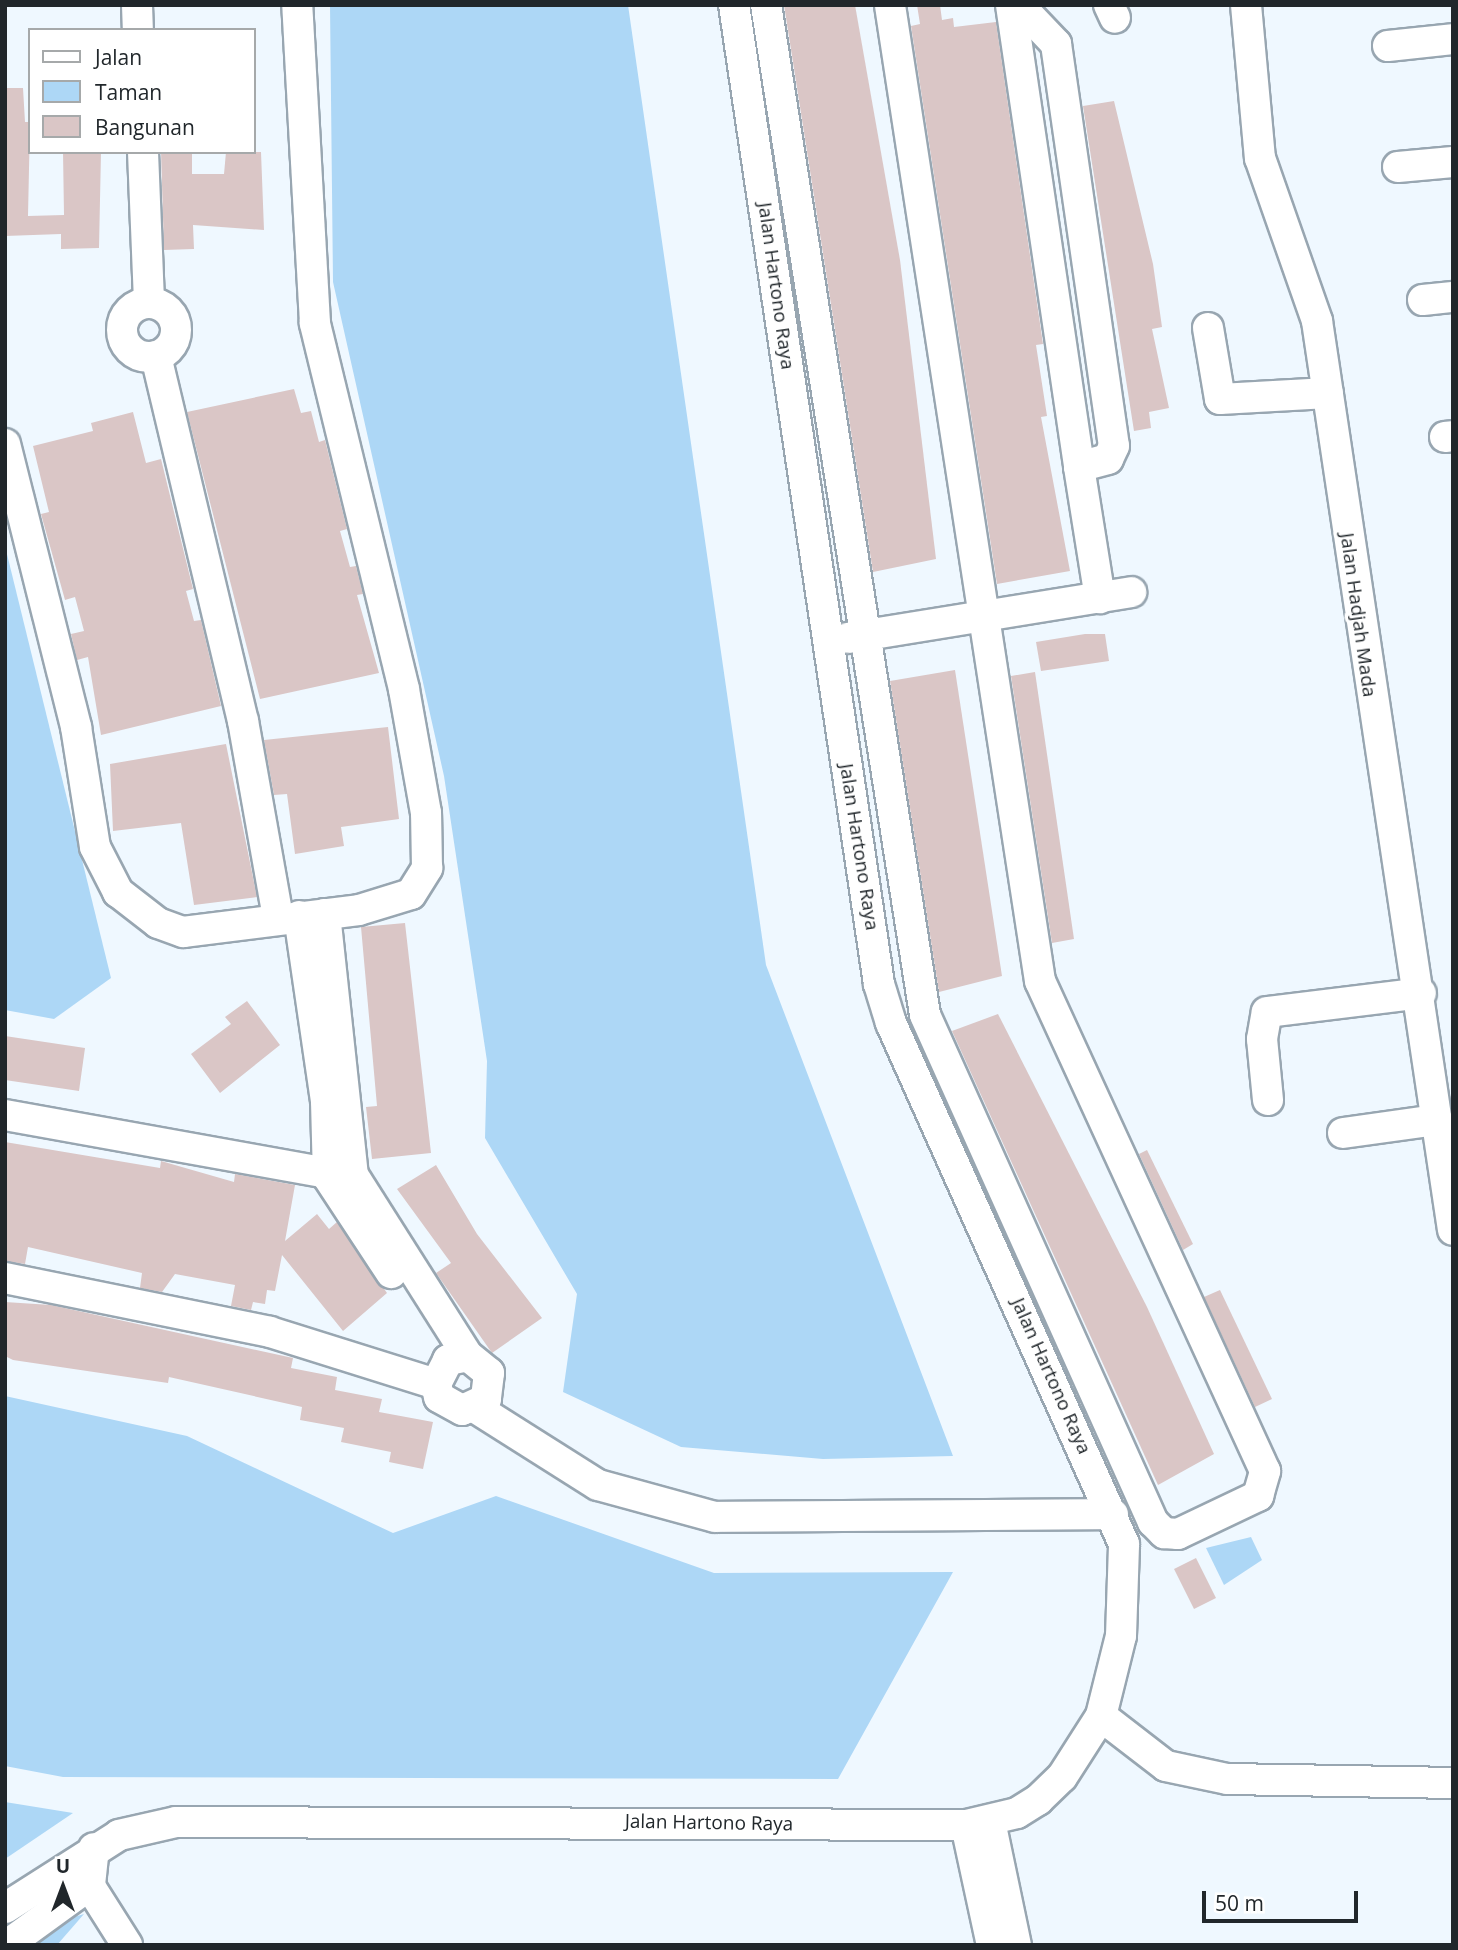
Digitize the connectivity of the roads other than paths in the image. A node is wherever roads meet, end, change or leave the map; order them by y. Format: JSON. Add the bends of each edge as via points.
{"nodes":[{"id":1,"x":136,"y":5,"type":"edge"},
{"id":2,"x":297,"y":5,"type":"edge"},
{"id":3,"x":734,"y":5,"type":"edge"},
{"id":4,"x":766,"y":5,"type":"edge"},
{"id":5,"x":890,"y":5,"type":"edge"},
{"id":6,"x":1011,"y":5,"type":"edge"},
{"id":7,"x":1019,"y":5,"type":"edge"},
{"id":8,"x":1245,"y":5,"type":"edge"},
{"id":9,"x":138,"y":28,"type":"edge"},
{"id":10,"x":1453,"y":39,"type":"edge"},
{"id":11,"x":1388,"y":46,"type":"dead end"},
{"id":12,"x":143,"y":154,"type":"edge"},
{"id":13,"x":1453,"y":162,"type":"edge"},
{"id":14,"x":1398,"y":167,"type":"dead end"},
{"id":15,"x":1453,"y":297,"type":"edge"},
{"id":16,"x":1423,"y":300,"type":"dead end"},
{"id":17,"x":1208,"y":328,"type":"dead end"},
{"id":18,"x":1328,"y":393,"type":"junction"},
{"id":19,"x":5,"y":444,"type":"edge"},
{"id":20,"x":1079,"y":467,"type":"junction"},
{"id":21,"x":1131,"y":592,"type":"dead end"},
{"id":22,"x":1100,"y":598,"type":"junction"},
{"id":23,"x":983,"y":618,"type":"junction"},
{"id":24,"x":866,"y":635,"type":"junction"},
{"id":25,"x":828,"y":641,"type":"junction"},
{"id":26,"x":300,"y":916,"type":"junction"},
{"id":27,"x":1421,"y":993,"type":"junction"},
{"id":28,"x":1268,"y":1100,"type":"dead end"},
{"id":29,"x":5,"y":1115,"type":"edge"},
{"id":30,"x":1437,"y":1120,"type":"junction"},
{"id":31,"x":1343,"y":1132,"type":"dead end"},
{"id":32,"x":341,"y":1176,"type":"junction"},
{"id":33,"x":1453,"y":1230,"type":"edge"},
{"id":34,"x":5,"y":1278,"type":"edge"},
{"id":35,"x":451,"y":1367,"type":"junction"},
{"id":36,"x":476,"y":1408,"type":"junction"},
{"id":37,"x":1113,"y":1514,"type":"junction"},
{"id":38,"x":1101,"y":1716,"type":"junction"},
{"id":39,"x":1453,"y":1783,"type":"edge"},
{"id":40,"x":978,"y":1823,"type":"junction"},
{"id":41,"x":86,"y":1865,"type":"junction"},
{"id":42,"x":5,"y":1908,"type":"edge"},
{"id":43,"x":7,"y":1945,"type":"edge"},
{"id":44,"x":127,"y":1945,"type":"edge"},
{"id":45,"x":992,"y":1945,"type":"edge"},
{"id":46,"x":1016,"y":1945,"type":"edge"}],
"edges":[{"from":1,"to":9,"type":"street"},
{"from":2,"to":26,"type":"street","via":[[315,323],[404,689],[427,824],[427,868],[411,894]]},
{"from":3,"to":25,"type":"street","name":"Jalan Hartono Raya"},
{"from":4,"to":24,"type":"street"},
{"from":5,"to":23,"type":"street"},
{"from":6,"to":20,"type":"street"},
{"from":7,"to":20,"type":"street","via":[[1056,44],[1114,446],[1108,459]]},
{"from":8,"to":18,"type":"street","name":"Jalan Hadjah Mada","via":[[1260,158],[1310,287]]},
{"from":10,"to":11,"type":"street"},
{"from":12,"to":26,"type":"street","via":[[149,302],[167,309],[176,326],[172,345],[156,356],[243,721]]},
{"from":13,"to":14,"type":"street"},
{"from":15,"to":16,"type":"street"},
{"from":17,"to":18,"type":"street","via":[[1220,399]]},
{"from":18,"to":27,"type":"street","name":"Jalan Hadjah Mada","via":[[1368,695]]},
{"from":19,"to":26,"type":"street","via":[[76,727],[100,867],[131,906],[169,928],[204,930]]},
{"from":20,"to":22,"type":"street"},
{"from":21,"to":22,"type":"street"},
{"from":22,"to":23,"type":"street"},
{"from":23,"to":24,"type":"street"},
{"from":23,"to":24,"type":"street","via":[[1040,981],[1265,1471],[1258,1496],[1178,1534],[1164,1533],[1153,1522],[925,1015]]},
{"from":24,"to":25,"type":"street"},
{"from":25,"to":37,"type":"street","name":"Jalan Hartono Raya","via":[[884,1006]]},
{"from":26,"to":32,"type":"street"},
{"from":27,"to":28,"type":"street","via":[[1267,1012],[1262,1039]]},
{"from":27,"to":30,"type":"street","name":"Jalan Hadjah Mada"},
{"from":29,"to":32,"type":"street"},
{"from":30,"to":31,"type":"street"},
{"from":30,"to":33,"type":"street","name":"Jalan Hadjah Mada"},
{"from":32,"to":35,"type":"street"},
{"from":34,"to":35,"type":"street"},
{"from":35,"to":36,"type":"street","via":[[449,1407]]},
{"from":35,"to":36,"type":"street","via":[[481,1362],[491,1386]]},
{"from":36,"to":37,"type":"street","via":[[598,1485],[715,1517]]},
{"from":37,"to":38,"type":"street","name":"Jalan Hartono Raya","via":[[1124,1544],[1126,1582]]},
{"from":38,"to":39,"type":"street","via":[[1166,1766],[1227,1779]]},
{"from":38,"to":40,"type":"street","name":"Jalan Hartono Raya","via":[[1054,1785],[1017,1813]]},
{"from":40,"to":41,"type":"street","name":"Jalan Hartono Raya","via":[[204,1820],[146,1827]]},
{"from":40,"to":45,"type":"street"},
{"from":40,"to":46,"type":"street"},
{"from":41,"to":42,"type":"street","name":"Jalan Hartono Raya"},
{"from":41,"to":43,"type":"street","name":"Jalan Hartono Raya"},
{"from":41,"to":44,"type":"street"}]}
